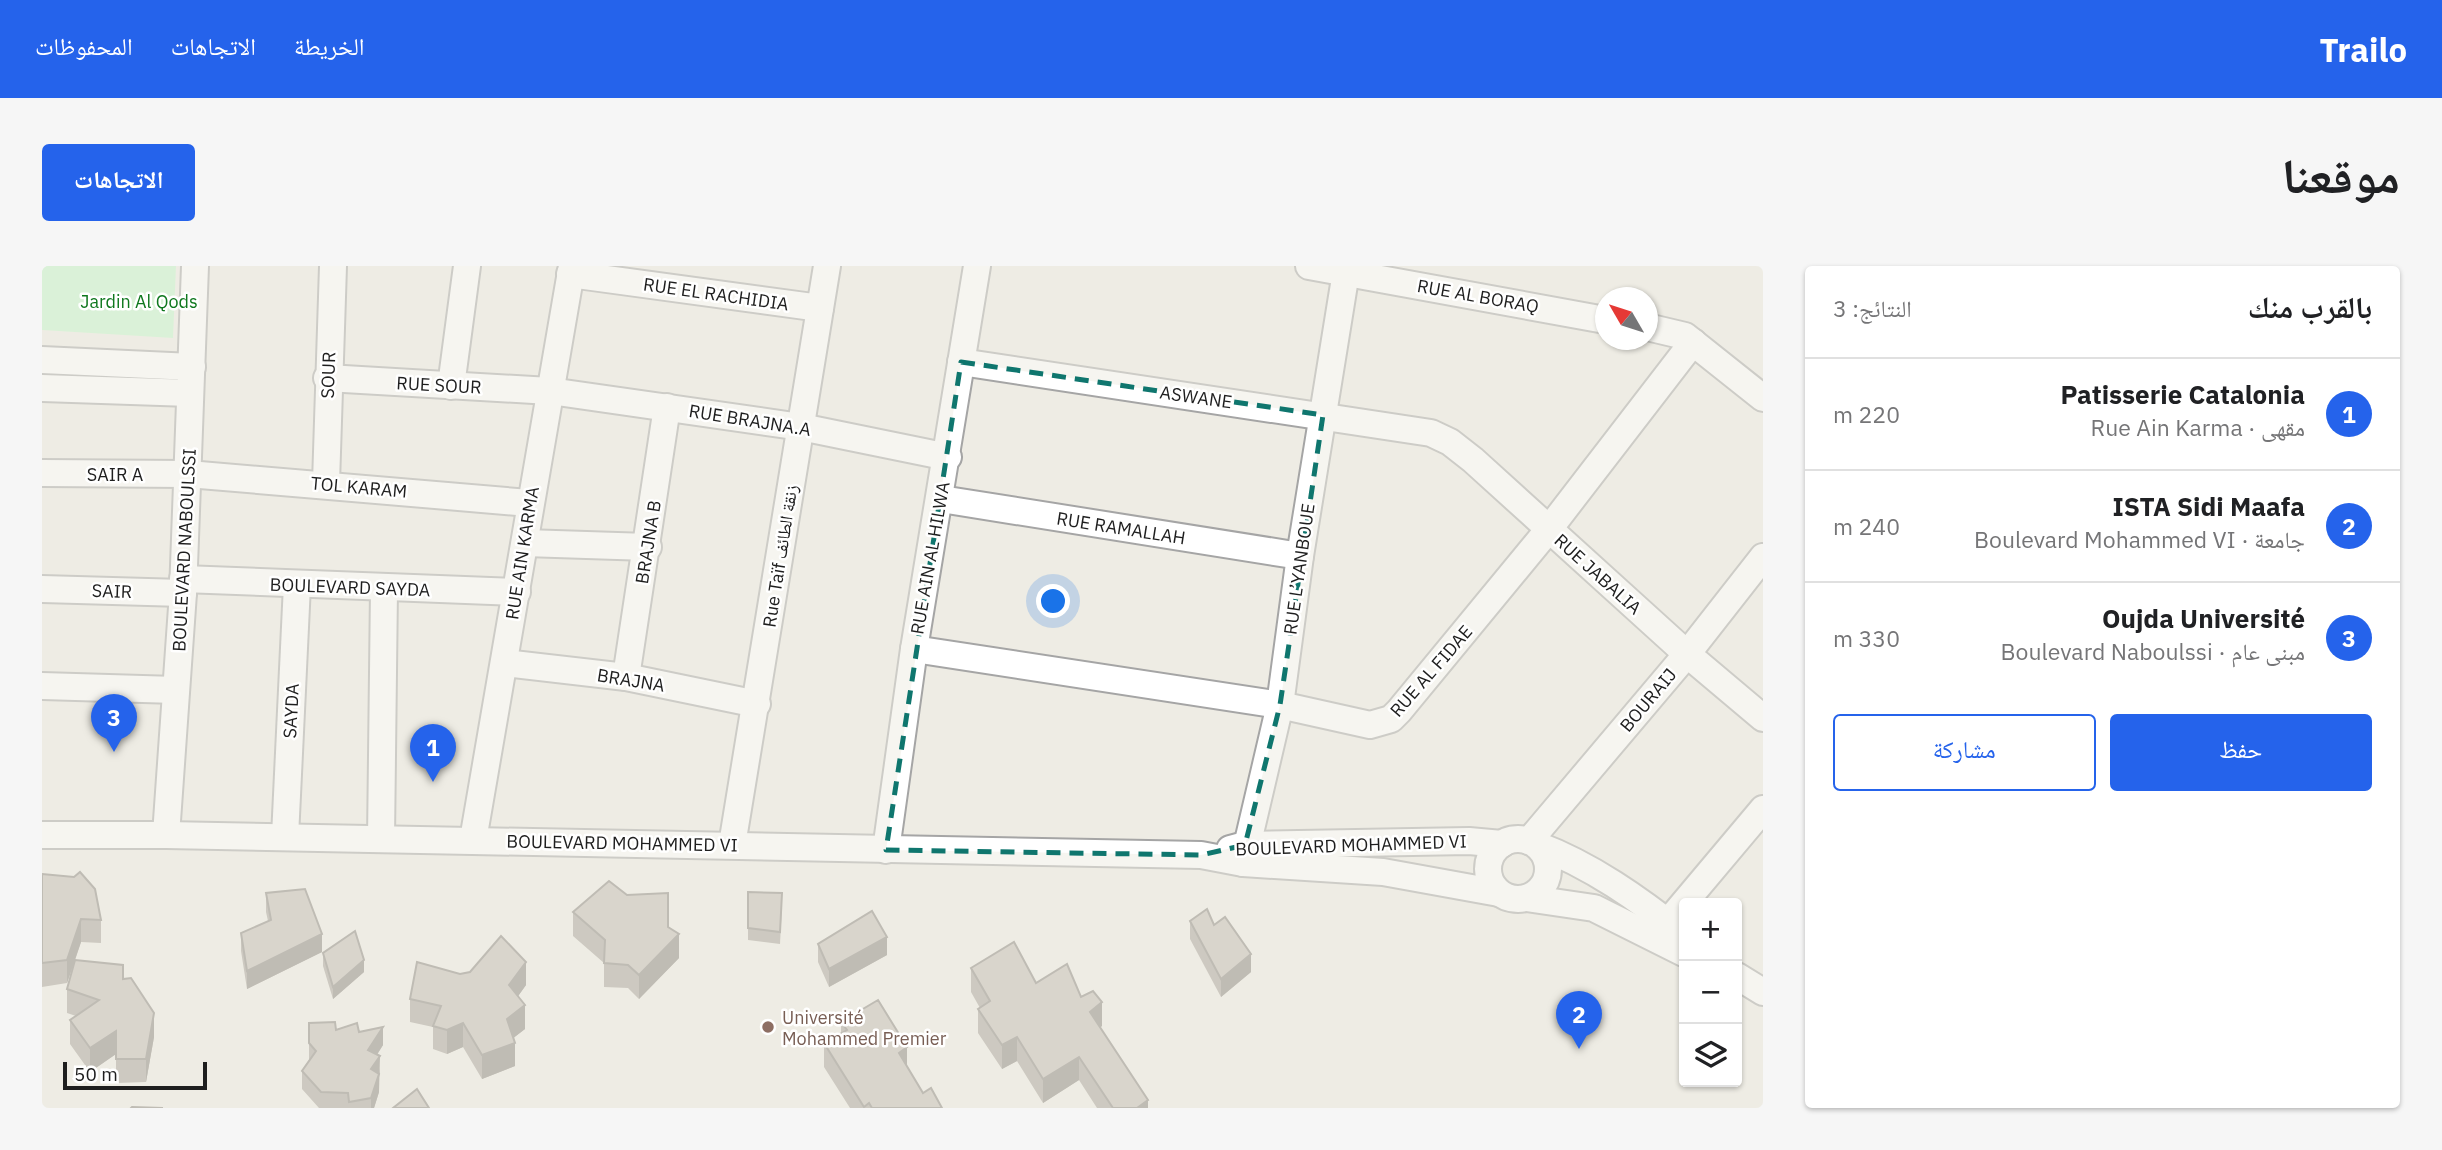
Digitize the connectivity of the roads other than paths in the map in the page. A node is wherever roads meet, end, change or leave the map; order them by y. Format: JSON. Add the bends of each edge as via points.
{"nodes":[{"id":1,"x":195,"y":266,"type":"edge"},
{"id":2,"x":333,"y":266,"type":"edge"},
{"id":3,"x":467,"y":266,"type":"edge"},
{"id":4,"x":827,"y":266,"type":"edge"},
{"id":5,"x":977,"y":266,"type":"edge"},
{"id":6,"x":1309,"y":266,"type":"edge"},
{"id":7,"x":571,"y":270,"type":"edge"},
{"id":8,"x":1346,"y":272,"type":"junction"},
{"id":9,"x":820,"y":308,"type":"junction"},
{"id":10,"x":1595,"y":318,"type":"edge"},
{"id":11,"x":1658,"y":330,"type":"edge"},
{"id":12,"x":1684,"y":337,"type":"junction"},
{"id":13,"x":42,"y":360,"type":"edge"},
{"id":14,"x":961,"y":362,"type":"junction"},
{"id":15,"x":192,"y":367,"type":"junction"},
{"id":16,"x":327,"y":378,"type":"junction"},
{"id":17,"x":451,"y":386,"type":"junction"},
{"id":18,"x":42,"y":388,"type":"edge"},
{"id":19,"x":551,"y":391,"type":"junction"},
{"id":20,"x":190,"y":393,"type":"junction"},
{"id":21,"x":1763,"y":398,"type":"edge"},
{"id":22,"x":667,"y":407,"type":"junction"},
{"id":23,"x":1323,"y":415,"type":"junction"},
{"id":24,"x":801,"y":426,"type":"junction"},
{"id":25,"x":1431,"y":433,"type":"joint"},
{"id":26,"x":948,"y":457,"type":"junction"},
{"id":27,"x":42,"y":473,"type":"edge"},
{"id":28,"x":188,"y":474,"type":"junction"},
{"id":29,"x":326,"y":483,"type":"junction"},
{"id":30,"x":941,"y":499,"type":"junction"},
{"id":31,"x":529,"y":503,"type":"junction"},
{"id":32,"x":1549,"y":529,"type":"junction"},
{"id":33,"x":525,"y":543,"type":"junction"},
{"id":34,"x":648,"y":547,"type":"junction"},
{"id":35,"x":1300,"y":556,"type":"junction"},
{"id":36,"x":1763,"y":557,"type":"edge"},
{"id":37,"x":297,"y":585,"type":"junction"},
{"id":38,"x":183,"y":586,"type":"junction"},
{"id":39,"x":42,"y":589,"type":"edge"},
{"id":40,"x":384,"y":589,"type":"junction"},
{"id":41,"x":517,"y":592,"type":"junction"},
{"id":42,"x":914,"y":649,"type":"junction"},
{"id":43,"x":1687,"y":654,"type":"junction"},
{"id":44,"x":505,"y":663,"type":"junction"},
{"id":45,"x":626,"y":677,"type":"junction"},
{"id":46,"x":42,"y":686,"type":"edge"},
{"id":47,"x":176,"y":690,"type":"junction"},
{"id":48,"x":757,"y":704,"type":"junction"},
{"id":49,"x":1280,"y":705,"type":"junction"},
{"id":50,"x":1763,"y":718,"type":"edge"},
{"id":51,"x":1763,"y":809,"type":"edge"},
{"id":52,"x":42,"y":835,"type":"edge"},
{"id":53,"x":166,"y":835,"type":"junction"},
{"id":54,"x":285,"y":837,"type":"junction"},
{"id":55,"x":381,"y":839,"type":"junction"},
{"id":56,"x":473,"y":840,"type":"junction"},
{"id":57,"x":1533,"y":843,"type":"junction"},
{"id":58,"x":1502,"y":844,"type":"junction"},
{"id":59,"x":732,"y":845,"type":"junction"},
{"id":60,"x":886,"y":850,"type":"junction"},
{"id":61,"x":1244,"y":854,"type":"junction"},
{"id":62,"x":1499,"y":893,"type":"junction"},
{"id":63,"x":1526,"y":898,"type":"junction"},
{"id":64,"x":1676,"y":928,"type":"edge"},
{"id":65,"x":1679,"y":950,"type":"edge"},
{"id":66,"x":1742,"y":979,"type":"edge"},
{"id":67,"x":1763,"y":992,"type":"edge"}],
"edges":[{"from":1,"to":15,"type":"street","name":"BOULEVARD NABOULSSI"},
{"from":2,"to":16,"type":"street","name":"SOUR"},
{"from":3,"to":17,"type":"street"},
{"from":4,"to":9,"type":"street","name":"Rue Taïf زنقة الطائف"},
{"from":5,"to":14,"type":"street","name":"RUE AIN AL HILWA"},
{"from":6,"to":8,"type":"street","name":"RUE AL BORAQ"},
{"from":7,"to":9,"type":"street","name":"RUE EL RACHIDIA"},
{"from":7,"to":19,"type":"street","name":"RUE AIN KARMA"},
{"from":8,"to":10,"type":"street","name":"RUE AL BORAQ"},
{"from":8,"to":23,"type":"street","name":"RUE L’YANBOUE"},
{"from":9,"to":24,"type":"street","name":"Rue Taïf زنقة الطائف"},
{"from":11,"to":12,"type":"street"},
{"from":12,"to":21,"type":"street"},
{"from":12,"to":32,"type":"street","name":"RUE AL FIDAE"},
{"from":13,"to":15,"type":"street"},
{"from":14,"to":23,"type":"street","name":"ASWANE"},
{"from":14,"to":26,"type":"street","name":"RUE AIN AL HILWA"},
{"from":15,"to":20,"type":"street","name":"BOULEVARD NABOULSSI"},
{"from":16,"to":17,"type":"street","name":"RUE SOUR"},
{"from":16,"to":29,"type":"street","name":"SOUR"},
{"from":17,"to":19,"type":"street","name":"RUE SOUR"},
{"from":18,"to":20,"type":"street"},
{"from":19,"to":22,"type":"street","name":"RUE BRAJNA.A"},
{"from":19,"to":31,"type":"street","name":"RUE AIN KARMA"},
{"from":20,"to":28,"type":"street","name":"BOULEVARD NABOULSSI"},
{"from":22,"to":24,"type":"street","name":"RUE BRAJNA.A"},
{"from":22,"to":34,"type":"street","name":"BRAJNA B"},
{"from":23,"to":25,"type":"street","name":"ASWANE"},
{"from":23,"to":35,"type":"street","name":"RUE L’YANBOUE"},
{"from":24,"to":26,"type":"street","name":"RUE BRAJNA.A"},
{"from":24,"to":48,"type":"street","name":"Rue Taïf زنقة الطائف"},
{"from":25,"to":32,"type":"street","name":"RUE JABALIA","via":[[1473,460]]},
{"from":26,"to":30,"type":"street","name":"RUE AIN AL HILWA"},
{"from":27,"to":28,"type":"street","name":"SAIR A"},
{"from":28,"to":29,"type":"street","name":"TOL KARAM"},
{"from":28,"to":38,"type":"street","name":"BOULEVARD NABOULSSI"},
{"from":29,"to":31,"type":"street","name":"TOL KARAM"},
{"from":30,"to":35,"type":"street","name":"RUE RAMALLAH"},
{"from":30,"to":42,"type":"street","name":"RUE AIN AL HILWA"},
{"from":31,"to":33,"type":"street","name":"RUE AIN KARMA"},
{"from":32,"to":43,"type":"street","name":"RUE JABALIA"},
{"from":32,"to":49,"type":"street","name":"RUE AL FIDAE","via":[[1391,719],[1370,725]]},
{"from":33,"to":34,"type":"street"},
{"from":33,"to":41,"type":"street","name":"RUE AIN KARMA"},
{"from":34,"to":45,"type":"street","name":"BRAJNA B"},
{"from":35,"to":49,"type":"street","name":"RUE L’YANBOUE"},
{"from":36,"to":43,"type":"street","name":"BOURAIJ"},
{"from":37,"to":38,"type":"street","name":"BOULEVARD SAYDA"},
{"from":37,"to":40,"type":"street","name":"BOULEVARD SAYDA"},
{"from":37,"to":54,"type":"street","name":"SAYDA"},
{"from":38,"to":39,"type":"street","name":"SAIR"},
{"from":38,"to":47,"type":"street","name":"BOULEVARD NABOULSSI"},
{"from":40,"to":41,"type":"street","name":"BOULEVARD SAYDA"},
{"from":40,"to":55,"type":"street"},
{"from":41,"to":44,"type":"street","name":"RUE AIN KARMA"},
{"from":42,"to":49,"type":"street","name":"RUE AL FIDAE"},
{"from":42,"to":60,"type":"street","name":"RUE AIN AL HILWA"},
{"from":43,"to":50,"type":"street","name":"RUE JABALIA"},
{"from":43,"to":57,"type":"street","name":"BOURAIJ"},
{"from":44,"to":45,"type":"street","name":"BRAJNA"},
{"from":44,"to":56,"type":"street","name":"RUE AIN KARMA"},
{"from":45,"to":48,"type":"street","name":"BRAJNA"},
{"from":46,"to":47,"type":"street"},
{"from":47,"to":53,"type":"street","name":"BOULEVARD NABOULSSI"},
{"from":48,"to":59,"type":"street","name":"Rue Taïf زنقة الطائف"},
{"from":49,"to":61,"type":"street","name":"RUE L’YANBOUE"},
{"from":51,"to":64,"type":"street"},
{"from":52,"to":53,"type":"street","name":"BOULEVARD MOHAMMED VI"},
{"from":53,"to":54,"type":"street","name":"BOULEVARD MOHAMMED VI"},
{"from":54,"to":55,"type":"street","name":"BOULEVARD MOHAMMED VI"},
{"from":55,"to":56,"type":"street","name":"BOULEVARD MOHAMMED VI"},
{"from":56,"to":59,"type":"street","name":"BOULEVARD MOHAMMED VI"},
{"from":57,"to":58,"type":"street","via":[[1511,840]]},
{"from":57,"to":63,"type":"street","via":[[1544,852],[1549,871],[1542,888]]},
{"from":57,"to":64,"type":"street","via":[[1585,867]]},
{"from":58,"to":61,"type":"street","name":"BOULEVARD MOHAMMED VI","via":[[1469,841]]},
{"from":58,"to":62,"type":"street","via":[[1488,867]]},
{"from":59,"to":60,"type":"street","name":"BOULEVARD MOHAMMED VI"},
{"from":60,"to":61,"type":"street","name":"BOULEVARD MOHAMMED VI"},
{"from":61,"to":62,"type":"street","name":"BOULEVARD MOHAMMED VI"},
{"from":62,"to":63,"type":"street"},
{"from":63,"to":65,"type":"street","via":[[1602,910]]},
{"from":66,"to":67,"type":"street"}]}
